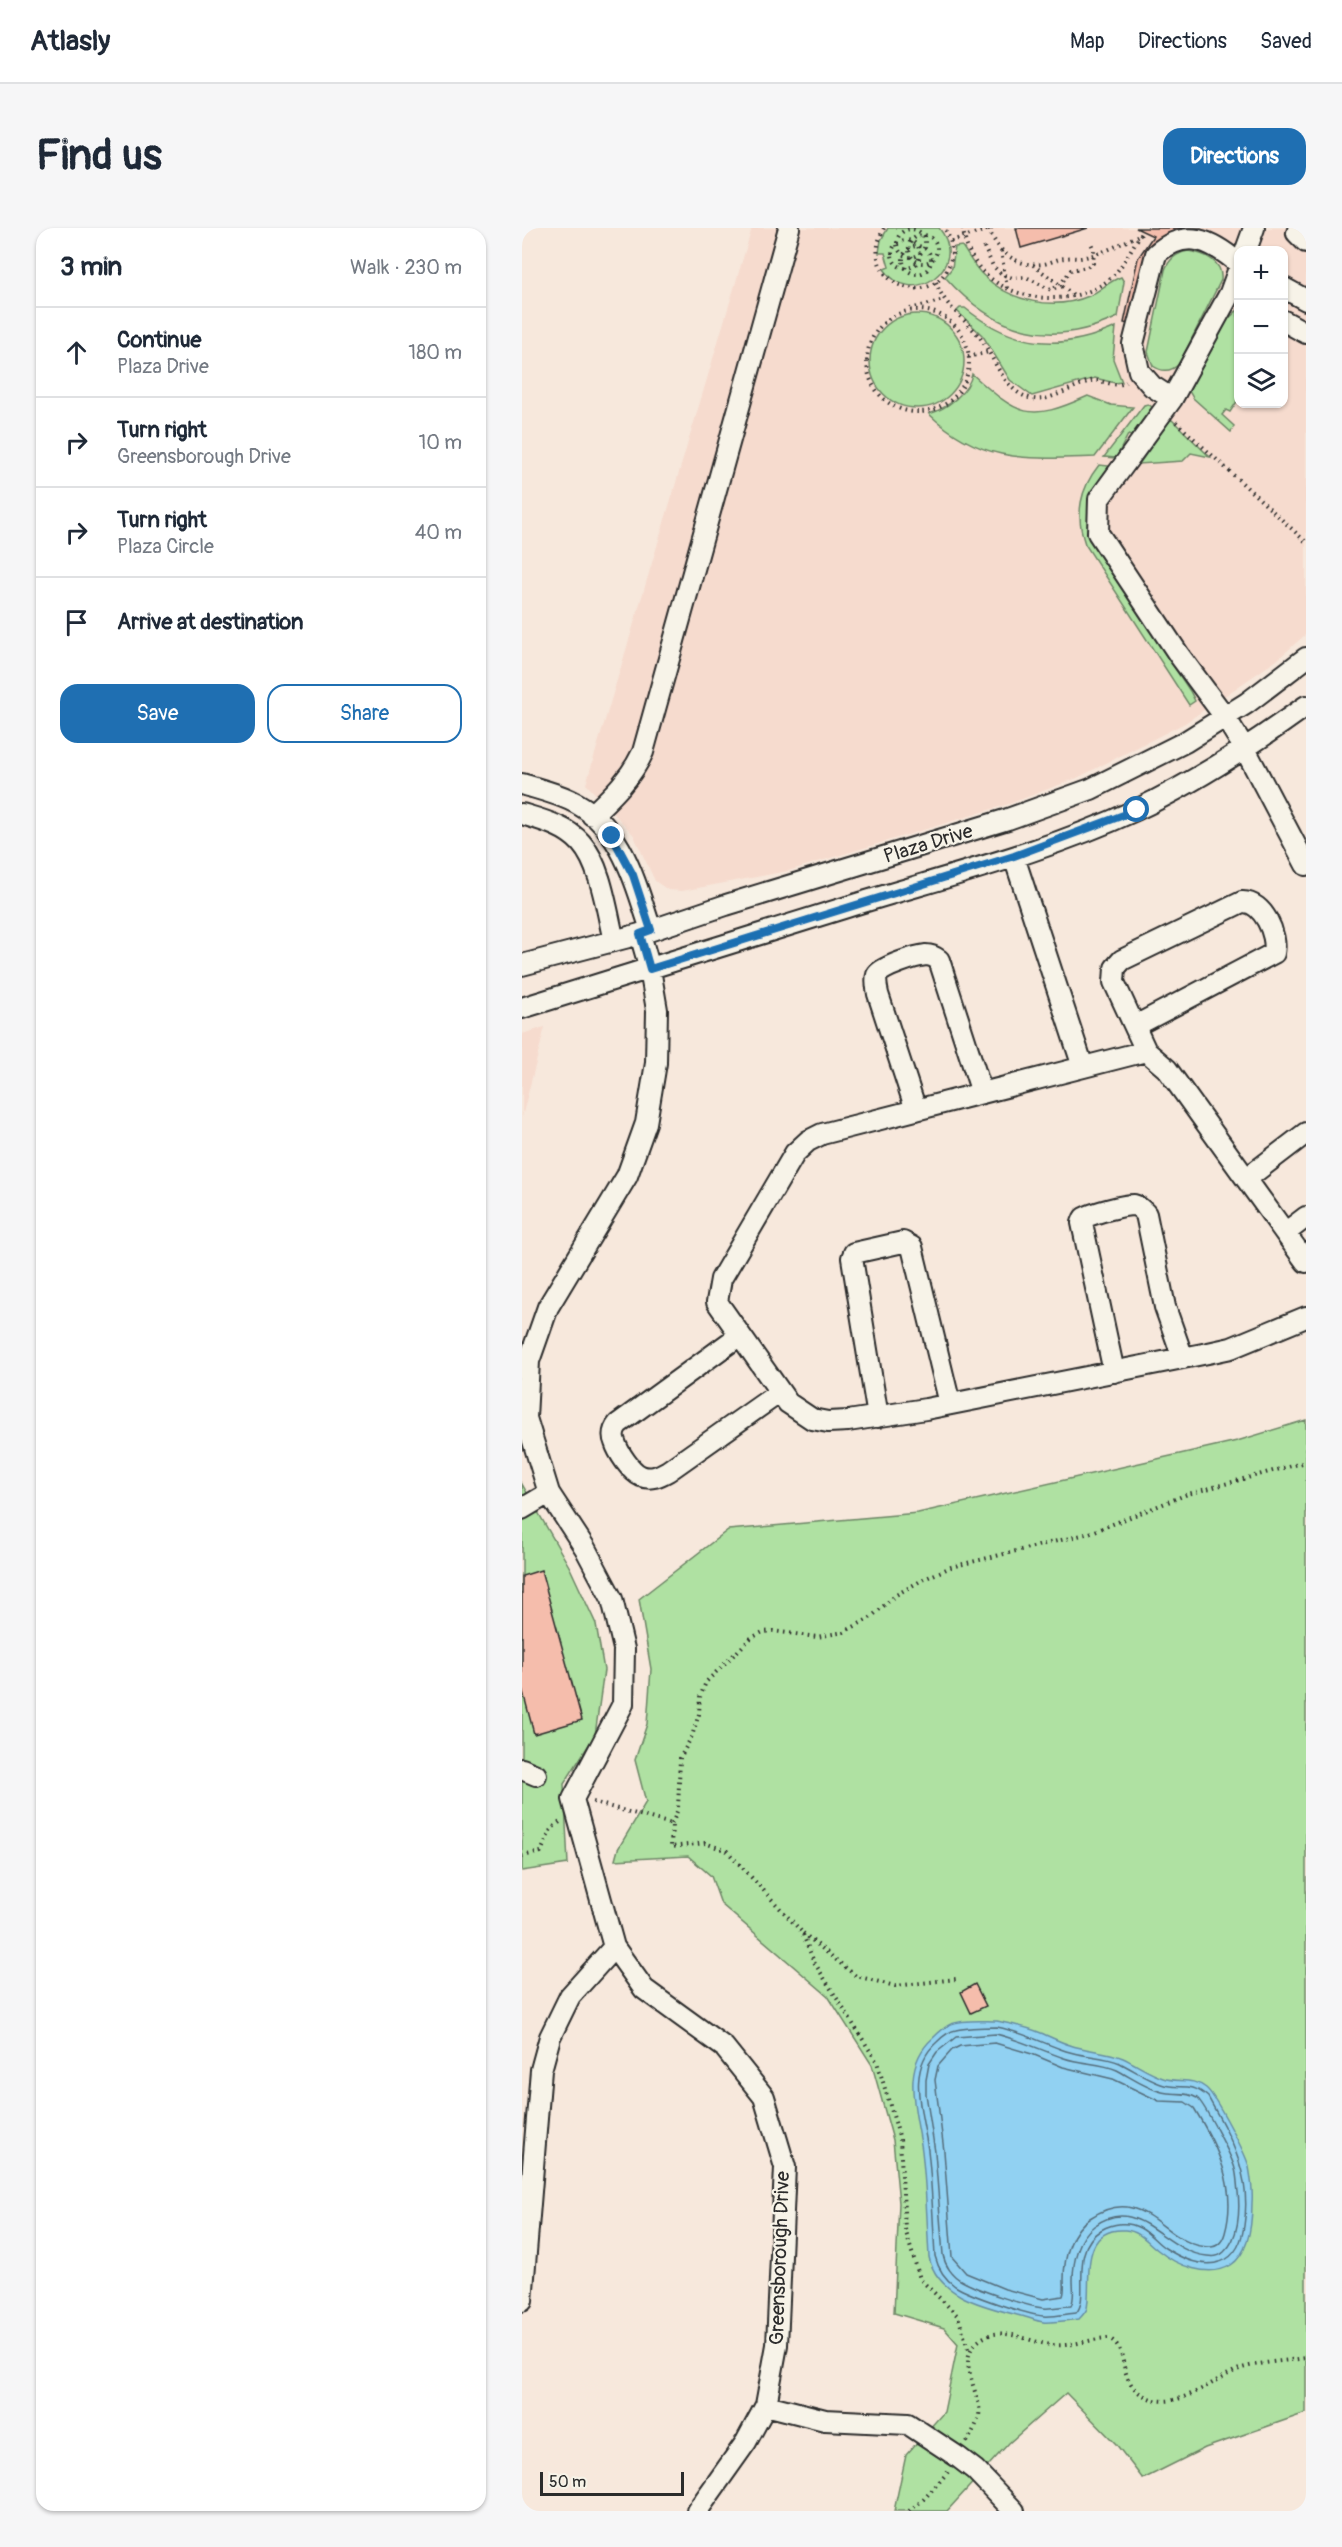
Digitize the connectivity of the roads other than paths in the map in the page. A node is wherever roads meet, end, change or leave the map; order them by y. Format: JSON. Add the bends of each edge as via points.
{"nodes":[{"id":1,"x":789,"y":228,"type":"edge"},
{"id":2,"x":1254,"y":228,"type":"edge"},
{"id":3,"x":1299,"y":228,"type":"edge"},
{"id":4,"x":1306,"y":243,"type":"edge"},
{"id":5,"x":1247,"y":246,"type":"edge"},
{"id":6,"x":1234,"y":259,"type":"edge"},
{"id":7,"x":1288,"y":290,"type":"edge"},
{"id":8,"x":1234,"y":295,"type":"edge"},
{"id":9,"x":1306,"y":300,"type":"edge"},
{"id":10,"x":1288,"y":323,"type":"edge"},
{"id":11,"x":1306,"y":333,"type":"edge"},
{"id":12,"x":1168,"y":405,"type":"junction"},
{"id":13,"x":1306,"y":657,"type":"edge"},
{"id":14,"x":1306,"y":706,"type":"edge"},
{"id":15,"x":1226,"y":717,"type":"junction"},
{"id":16,"x":1245,"y":749,"type":"junction"},
{"id":17,"x":522,"y":784,"type":"edge"},
{"id":18,"x":522,"y":814,"type":"edge"},
{"id":19,"x":592,"y":815,"type":"junction"},
{"id":20,"x":1014,"y":856,"type":"junction"},
{"id":21,"x":1306,"y":865,"type":"edge"},
{"id":22,"x":645,"y":932,"type":"junction"},
{"id":23,"x":614,"y":941,"type":"junction"},
{"id":24,"x":522,"y":965,"type":"edge"},
{"id":25,"x":650,"y":969,"type":"junction"},
{"id":26,"x":522,"y":1008,"type":"edge"},
{"id":27,"x":1135,"y":1026,"type":"junction"},
{"id":28,"x":1146,"y":1051,"type":"junction"},
{"id":29,"x":1083,"y":1067,"type":"junction"},
{"id":30,"x":982,"y":1093,"type":"junction"},
{"id":31,"x":916,"y":1110,"type":"junction"},
{"id":32,"x":1306,"y":1133,"type":"edge"},
{"id":33,"x":1246,"y":1179,"type":"junction"},
{"id":34,"x":1306,"y":1216,"type":"edge"},
{"id":35,"x":1285,"y":1233,"type":"junction"},
{"id":36,"x":1306,"y":1262,"type":"edge"},
{"id":37,"x":1306,"y":1317,"type":"edge"},
{"id":38,"x":740,"y":1335,"type":"junction"},
{"id":39,"x":1183,"y":1358,"type":"junction"},
{"id":40,"x":1114,"y":1372,"type":"junction"},
{"id":41,"x":780,"y":1392,"type":"junction"},
{"id":42,"x":950,"y":1404,"type":"junction"},
{"id":43,"x":878,"y":1416,"type":"junction"},
{"id":44,"x":549,"y":1493,"type":"junction"},
{"id":45,"x":522,"y":1509,"type":"edge"},
{"id":46,"x":614,"y":1947,"type":"junction"},
{"id":47,"x":522,"y":2301,"type":"edge"},
{"id":48,"x":766,"y":2405,"type":"junction"},
{"id":49,"x":697,"y":2511,"type":"edge"},
{"id":50,"x":1014,"y":2511,"type":"edge"}],
"edges":[{"from":1,"to":19,"type":"street","via":[[644,752],[623,786]]},
{"from":2,"to":5,"type":"street"},
{"from":3,"to":4,"type":"street","via":[[1296,233]]},
{"from":6,"to":12,"type":"street","via":[[1199,238],[1178,238],[1156,254],[1133,344],[1140,372]]},
{"from":7,"to":9,"type":"street"},
{"from":8,"to":12,"type":"street"},
{"from":10,"to":11,"type":"street"},
{"from":12,"to":15,"type":"street","via":[[1099,499],[1098,533],[1179,655]]},
{"from":13,"to":15,"type":"street","name":"Plaza Drive"},
{"from":14,"to":16,"type":"street","name":"Plaza Drive"},
{"from":15,"to":16,"type":"street"},
{"from":15,"to":22,"type":"street","name":"Plaza Drive","via":[[1153,760],[1052,804]]},
{"from":16,"to":20,"type":"street","name":"Plaza Drive","via":[[1137,810]]},
{"from":16,"to":21,"type":"street"},
{"from":17,"to":19,"type":"street","via":[[572,801]]},
{"from":18,"to":23,"type":"street","via":[[553,824],[581,843],[597,874]]},
{"from":19,"to":22,"type":"street","via":[[602,822],[623,853]]},
{"from":20,"to":25,"type":"street","name":"Plaza Drive"},
{"from":20,"to":29,"type":"street"},
{"from":22,"to":23,"type":"street","name":"Plaza Drive"},
{"from":22,"to":25,"type":"street"},
{"from":23,"to":24,"type":"street","name":"Plaza Drive"},
{"from":25,"to":26,"type":"street","name":"Plaza Drive"},
{"from":25,"to":44,"type":"street","via":[[658,1035],[653,1094],[646,1123],[627,1176],[548,1307],[529,1360],[526,1418]]},
{"from":27,"to":27,"type":"street","via":[[1114,982],[1115,968],[1122,960],[1242,902],[1258,907],[1275,937],[1274,952]]},
{"from":27,"to":28,"type":"street"},
{"from":28,"to":29,"type":"street"},
{"from":28,"to":33,"type":"street","via":[[1167,1069]]},
{"from":29,"to":30,"type":"street"},
{"from":30,"to":31,"type":"street"},
{"from":30,"to":31,"type":"street","via":[[939,960],[926,955],[883,968],[876,982]]},
{"from":31,"to":38,"type":"street","via":[[822,1134],[795,1153],[721,1279],[717,1302]]},
{"from":32,"to":33,"type":"street"},
{"from":33,"to":35,"type":"street"},
{"from":34,"to":35,"type":"street"},
{"from":35,"to":36,"type":"street"},
{"from":37,"to":39,"type":"street","via":[[1231,1348]]},
{"from":38,"to":41,"type":"street"},
{"from":38,"to":41,"type":"street","via":[[618,1424],[614,1430],[615,1443],[635,1473],[648,1478],[668,1471]]},
{"from":39,"to":40,"type":"street"},
{"from":39,"to":40,"type":"street","via":[[1165,1307],[1146,1214],[1133,1205],[1090,1215],[1082,1223]]},
{"from":40,"to":42,"type":"street"},
{"from":41,"to":43,"type":"street","via":[[788,1403],[812,1419],[838,1422]]},
{"from":42,"to":43,"type":"street"},
{"from":42,"to":43,"type":"street","via":[[912,1247],[903,1242],[854,1252],[852,1258]]},
{"from":44,"to":45,"type":"street"},
{"from":44,"to":46,"type":"street","name":"Greensborough Drive","via":[[612,1599],[624,1649],[623,1704],[573,1799]]},
{"from":46,"to":47,"type":"street","via":[[570,1996],[550,2037],[541,2070]]},
{"from":46,"to":48,"type":"street","name":"Greensborough Drive","via":[[644,1989],[724,2047],[764,2097],[785,2167],[777,2345]]},
{"from":48,"to":49,"type":"street","name":"Greensborough Drive","via":[[746,2442]]},
{"from":48,"to":50,"type":"street","via":[[825,2420],[908,2424],[975,2470]]}]}
